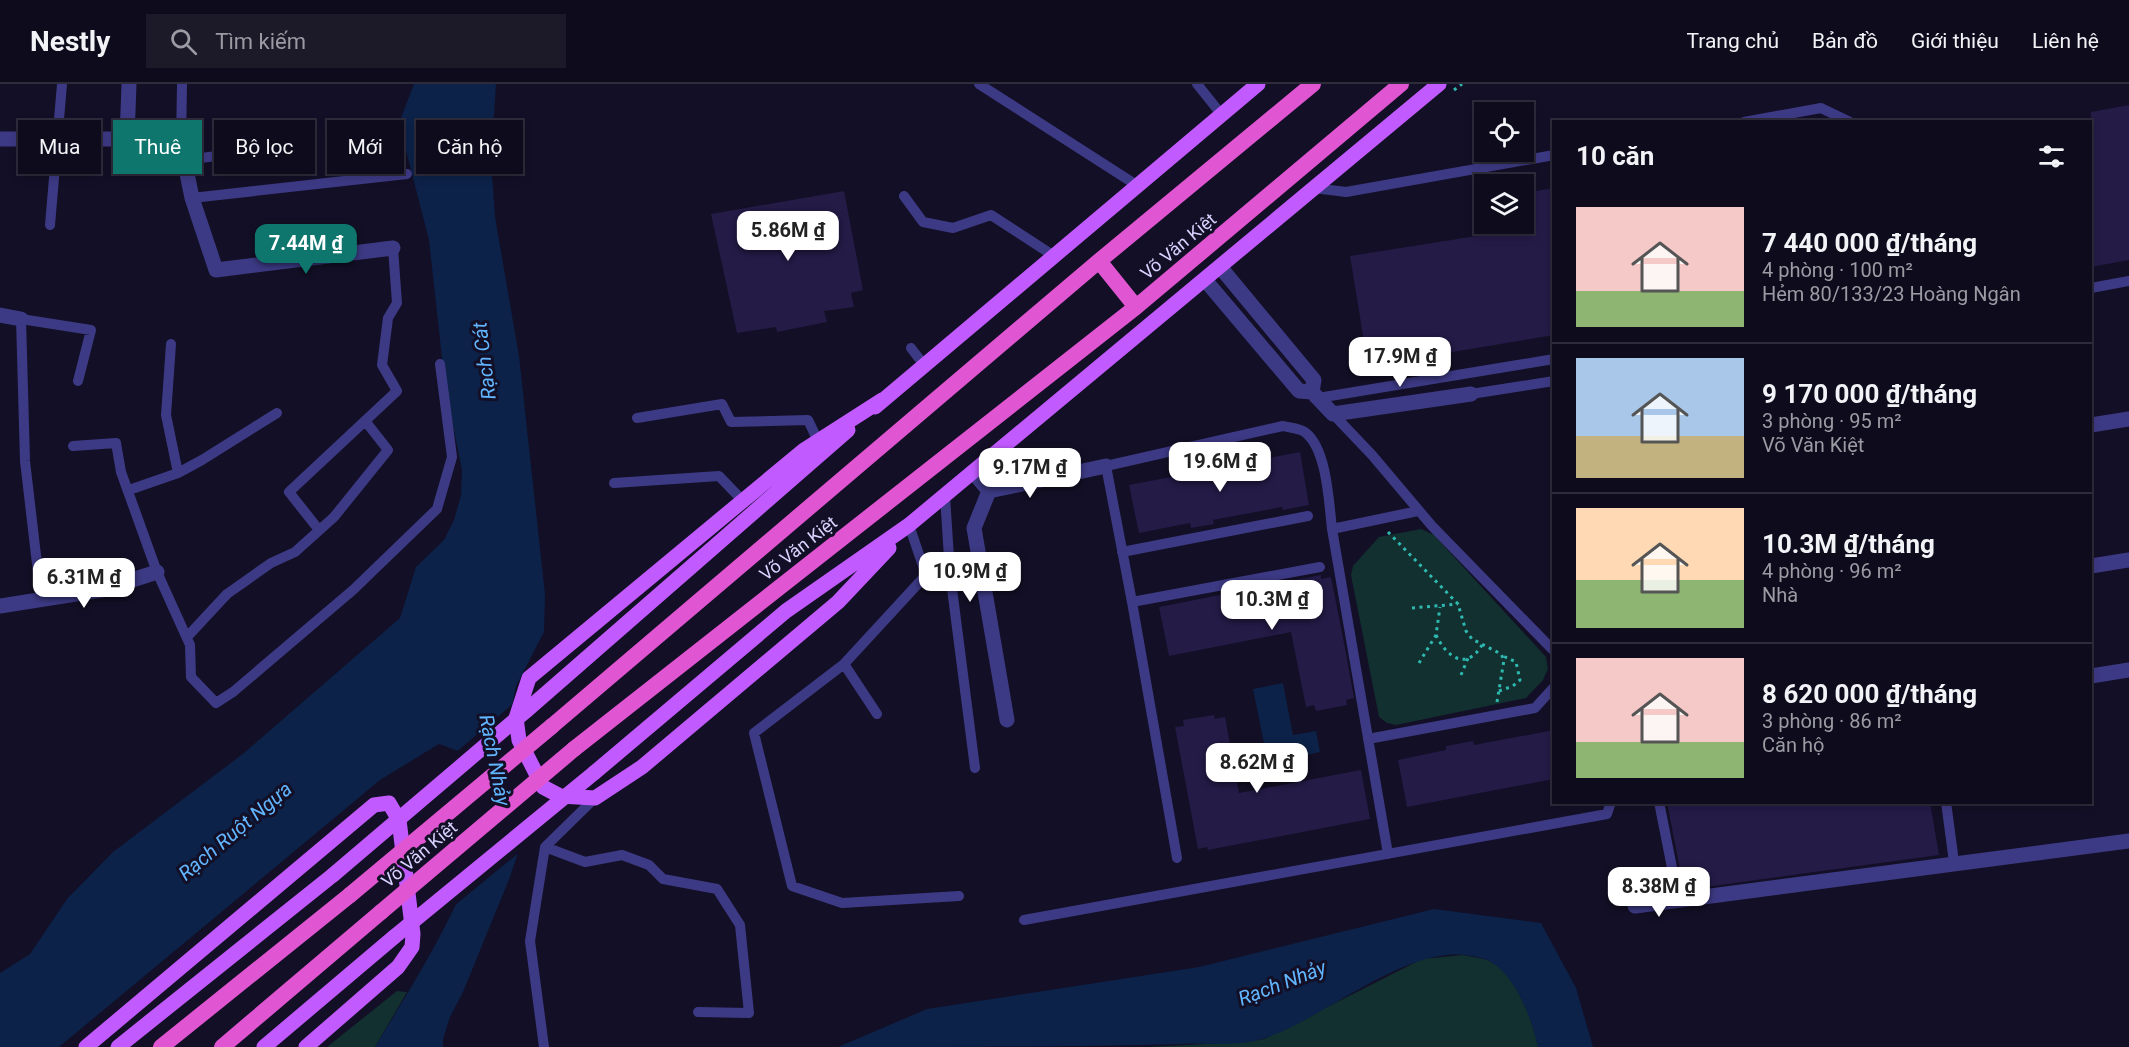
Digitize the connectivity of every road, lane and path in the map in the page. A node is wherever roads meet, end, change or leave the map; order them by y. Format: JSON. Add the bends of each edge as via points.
{"nodes":[{"id":1,"x":62,"y":84,"type":"edge"},
{"id":2,"x":129,"y":84,"type":"edge"},
{"id":3,"x":182,"y":84,"type":"edge"},
{"id":4,"x":979,"y":84,"type":"edge"},
{"id":5,"x":1197,"y":84,"type":"edge"},
{"id":6,"x":1258,"y":84,"type":"edge"},
{"id":7,"x":1313,"y":84,"type":"edge"},
{"id":8,"x":1401,"y":84,"type":"edge"},
{"id":9,"x":1462,"y":84,"type":"edge"},
{"id":10,"x":1446,"y":87,"type":"edge"},
{"id":11,"x":1221,"y":114,"type":"junction"},
{"id":12,"x":60,"y":120,"type":"edge"},
{"id":13,"x":128,"y":120,"type":"edge"},
{"id":14,"x":181,"y":120,"type":"edge"},
{"id":15,"x":1755,"y":120,"type":"edge"},
{"id":16,"x":1846,"y":120,"type":"edge"},
{"id":17,"x":0,"y":139,"type":"edge"},
{"id":18,"x":18,"y":139,"type":"edge"},
{"id":19,"x":1552,"y":155,"type":"edge"},
{"id":20,"x":55,"y":174,"type":"edge"},
{"id":21,"x":188,"y":174,"type":"edge"},
{"id":22,"x":407,"y":174,"type":"dead end"},
{"id":23,"x":1138,"y":186,"type":"junction"},
{"id":24,"x":1314,"y":188,"type":"junction"},
{"id":25,"x":904,"y":196,"type":"dead end"},
{"id":26,"x":192,"y":198,"type":"junction"},
{"id":27,"x":50,"y":225,"type":"dead end"},
{"id":28,"x":393,"y":248,"type":"joint"},
{"id":29,"x":1054,"y":256,"type":"junction"},
{"id":30,"x":1099,"y":261,"type":"junction"},
{"id":31,"x":1221,"y":267,"type":"junction"},
{"id":32,"x":1206,"y":281,"type":"junction"},
{"id":33,"x":2129,"y":281,"type":"edge"},
{"id":34,"x":2092,"y":288,"type":"edge"},
{"id":35,"x":1246,"y":297,"type":"junction"},
{"id":36,"x":1136,"y":307,"type":"junction"},
{"id":37,"x":1230,"y":310,"type":"junction"},
{"id":38,"x":0,"y":315,"type":"edge"},
{"id":39,"x":21,"y":319,"type":"junction"},
{"id":40,"x":171,"y":344,"type":"dead end"},
{"id":41,"x":911,"y":348,"type":"dead end"},
{"id":42,"x":1552,"y":359,"type":"edge"},
{"id":43,"x":440,"y":364,"type":"dead end"},
{"id":44,"x":924,"y":365,"type":"junction"},
{"id":45,"x":78,"y":381,"type":"dead end"},
{"id":46,"x":1552,"y":381,"type":"edge"},
{"id":47,"x":1471,"y":394,"type":"joint"},
{"id":48,"x":1315,"y":395,"type":"junction"},
{"id":49,"x":882,"y":400,"type":"junction"},
{"id":50,"x":277,"y":413,"type":"dead end"},
{"id":51,"x":1333,"y":414,"type":"junction"},
{"id":52,"x":637,"y":418,"type":"dead end"},
{"id":53,"x":2129,"y":419,"type":"edge"},
{"id":54,"x":366,"y":422,"type":"junction"},
{"id":55,"x":2092,"y":425,"type":"edge"},
{"id":56,"x":818,"y":441,"type":"junction"},
{"id":57,"x":73,"y":446,"type":"dead end"},
{"id":58,"x":1106,"y":466,"type":"junction"},
{"id":59,"x":973,"y":472,"type":"junction"},
{"id":60,"x":178,"y":473,"type":"junction"},
{"id":61,"x":614,"y":483,"type":"dead end"},
{"id":62,"x":129,"y":490,"type":"junction"},
{"id":63,"x":988,"y":491,"type":"junction"},
{"id":64,"x":945,"y":496,"type":"junction"},
{"id":65,"x":743,"y":501,"type":"junction"},
{"id":66,"x":1418,"y":511,"type":"junction"},
{"id":67,"x":1308,"y":516,"type":"dead end"},
{"id":68,"x":1375,"y":520,"type":"junction"},
{"id":69,"x":909,"y":525,"type":"junction"},
{"id":70,"x":1332,"y":529,"type":"junction"},
{"id":71,"x":319,"y":530,"type":"junction"},
{"id":72,"x":1122,"y":552,"type":"junction"},
{"id":73,"x":2129,"y":560,"type":"edge"},
{"id":74,"x":1320,"y":567,"type":"dead end"},
{"id":75,"x":2092,"y":567,"type":"edge"},
{"id":76,"x":157,"y":572,"type":"junction"},
{"id":77,"x":41,"y":598,"type":"junction"},
{"id":78,"x":1131,"y":602,"type":"junction"},
{"id":79,"x":1458,"y":604,"type":"junction"},
{"id":80,"x":0,"y":606,"type":"edge"},
{"id":81,"x":1440,"y":607,"type":"junction"},
{"id":82,"x":1412,"y":608,"type":"dead end"},
{"id":83,"x":1436,"y":635,"type":"junction"},
{"id":84,"x":187,"y":637,"type":"junction"},
{"id":85,"x":1482,"y":645,"type":"junction"},
{"id":86,"x":1552,"y":649,"type":"edge"},
{"id":87,"x":1501,"y":654,"type":"junction"},
{"id":88,"x":1468,"y":658,"type":"junction"},
{"id":89,"x":1419,"y":663,"type":"dead end"},
{"id":90,"x":844,"y":664,"type":"junction"},
{"id":91,"x":2129,"y":670,"type":"edge"},
{"id":92,"x":1461,"y":675,"type":"dead end"},
{"id":93,"x":2092,"y":676,"type":"edge"},
{"id":94,"x":1552,"y":689,"type":"edge"},
{"id":95,"x":1500,"y":691,"type":"junction"},
{"id":96,"x":877,"y":714,"type":"dead end"},
{"id":97,"x":1495,"y":716,"type":"junction"},
{"id":98,"x":1007,"y":720,"type":"dead end"},
{"id":99,"x":1368,"y":739,"type":"junction"},
{"id":100,"x":975,"y":768,"type":"dead end"},
{"id":101,"x":595,"y":798,"type":"junction"},
{"id":102,"x":1610,"y":804,"type":"edge"},
{"id":103,"x":1659,"y":804,"type":"edge"},
{"id":104,"x":1946,"y":804,"type":"edge"},
{"id":105,"x":2129,"y":841,"type":"edge"},
{"id":106,"x":545,"y":847,"type":"junction"},
{"id":107,"x":1388,"y":854,"type":"junction"},
{"id":108,"x":1177,"y":858,"type":"dead end"},
{"id":109,"x":1954,"y":862,"type":"junction"},
{"id":110,"x":959,"y":896,"type":"dead end"},
{"id":111,"x":1678,"y":898,"type":"junction"},
{"id":112,"x":1635,"y":906,"type":"dead end"},
{"id":113,"x":1024,"y":920,"type":"dead end"},
{"id":114,"x":698,"y":1012,"type":"dead end"},
{"id":115,"x":86,"y":1047,"type":"edge"},
{"id":116,"x":118,"y":1047,"type":"edge"},
{"id":117,"x":161,"y":1047,"type":"edge"},
{"id":118,"x":222,"y":1047,"type":"edge"},
{"id":119,"x":264,"y":1047,"type":"edge"},
{"id":120,"x":306,"y":1047,"type":"edge"},
{"id":121,"x":544,"y":1047,"type":"edge"}],
"edges":[{"from":1,"to":12,"type":"lane"},
{"from":2,"to":13,"type":"street"},
{"from":3,"to":14,"type":"lane"},
{"from":4,"to":23,"type":"lane"},
{"from":5,"to":11,"type":"lane"},
{"from":6,"to":11,"type":"main road"},
{"from":7,"to":30,"type":"highway","name":"Võ Văn Kiệt"},
{"from":8,"to":36,"type":"highway","name":"Võ Văn Kiệt"},
{"from":9,"to":10,"type":"path"},
{"from":10,"to":24,"type":"main road"},
{"from":11,"to":23,"type":"main road"},
{"from":15,"to":16,"type":"lane","via":[[1821,108]]},
{"from":17,"to":18,"type":"street"},
{"from":19,"to":24,"type":"lane","via":[[1346,192]]},
{"from":20,"to":27,"type":"lane"},
{"from":21,"to":26,"type":"street"},
{"from":22,"to":26,"type":"lane"},
{"from":23,"to":29,"type":"main road"},
{"from":24,"to":31,"type":"main road"},
{"from":25,"to":29,"type":"lane","via":[[922,222],[953,228],[991,215]]},
{"from":26,"to":28,"type":"street","via":[[216,270]]},
{"from":28,"to":54,"type":"lane","via":[[397,303],[388,318],[382,365],[397,390]]},
{"from":29,"to":44,"type":"main road"},
{"from":30,"to":36,"type":"highway"},
{"from":30,"to":117,"type":"highway","name":"Võ Văn Kiệt","bridge":true,"via":[[552,726]]},
{"from":31,"to":32,"type":"main road"},
{"from":31,"to":35,"type":"street"},
{"from":32,"to":37,"type":"street"},
{"from":32,"to":59,"type":"main road"},
{"from":33,"to":34,"type":"lane"},
{"from":35,"to":37,"type":"street"},
{"from":35,"to":48,"type":"street","via":[[1314,380]]},
{"from":36,"to":118,"type":"highway","name":"Võ Văn Kiệt","bridge":true,"via":[[574,749]]},
{"from":37,"to":48,"type":"street","via":[[1299,391]]},
{"from":38,"to":39,"type":"street"},
{"from":39,"to":45,"type":"lane","via":[[91,330]]},
{"from":39,"to":77,"type":"lane","via":[[25,461]]},
{"from":40,"to":60,"type":"lane","via":[[166,415]]},
{"from":41,"to":44,"type":"lane"},
{"from":42,"to":48,"type":"lane"},
{"from":43,"to":84,"type":"lane","via":[[452,457],[437,509],[353,590],[216,703],[191,677]]},
{"from":44,"to":49,"type":"main road"},
{"from":46,"to":47,"type":"lane"},
{"from":47,"to":51,"type":"street"},
{"from":48,"to":51,"type":"street"},
{"from":49,"to":56,"type":"main road"},
{"from":49,"to":116,"type":"main road","bridge":true,"via":[[333,875]]},
{"from":50,"to":60,"type":"lane"},
{"from":51,"to":66,"type":"lane"},
{"from":52,"to":56,"type":"lane","via":[[722,404],[731,422],[808,420]]},
{"from":53,"to":55,"type":"street"},
{"from":54,"to":71,"type":"lane","via":[[388,450]]},
{"from":54,"to":71,"type":"lane","via":[[289,492]]},
{"from":56,"to":65,"type":"main road"},
{"from":57,"to":62,"type":"lane","via":[[116,443]]},
{"from":58,"to":63,"type":"street"},
{"from":58,"to":70,"type":"lane","via":[[1283,426],[1305,432],[1316,446],[1326,482]]},
{"from":58,"to":72,"type":"lane"},
{"from":59,"to":63,"type":"street"},
{"from":59,"to":64,"type":"main road"},
{"from":60,"to":62,"type":"lane"},
{"from":61,"to":65,"type":"lane","via":[[719,476]]},
{"from":62,"to":76,"type":"lane"},
{"from":63,"to":98,"type":"street","via":[[974,528]]},
{"from":64,"to":69,"type":"main road"},
{"from":64,"to":100,"type":"lane","via":[[950,573]]},
{"from":65,"to":101,"type":"main road","via":[[530,678],[516,718],[519,740],[543,787],[560,796]]},
{"from":66,"to":68,"type":"lane"},
{"from":66,"to":86,"type":"lane"},
{"from":67,"to":72,"type":"lane"},
{"from":68,"to":70,"type":"lane"},
{"from":68,"to":79,"type":"path"},
{"from":69,"to":90,"type":"lane","via":[[926,575]]},
{"from":69,"to":101,"type":"main road","via":[[838,602],[642,767]]},
{"from":69,"to":119,"type":"main road","bridge":true,"via":[[786,611]]},
{"from":70,"to":99,"type":"lane"},
{"from":71,"to":84,"type":"lane","via":[[295,552],[271,563],[227,594]]},
{"from":72,"to":78,"type":"lane"},
{"from":73,"to":75,"type":"street"},
{"from":74,"to":78,"type":"lane"},
{"from":76,"to":77,"type":"street","via":[[101,590]]},
{"from":76,"to":84,"type":"lane"},
{"from":77,"to":80,"type":"street"},
{"from":78,"to":108,"type":"lane"},
{"from":79,"to":81,"type":"path"},
{"from":79,"to":85,"type":"path","via":[[1466,631]]},
{"from":81,"to":82,"type":"path"},
{"from":81,"to":83,"type":"path"},
{"from":83,"to":88,"type":"path","via":[[1450,655]]},
{"from":83,"to":89,"type":"path"},
{"from":85,"to":87,"type":"path"},
{"from":85,"to":88,"type":"path","via":[[1477,654]]},
{"from":87,"to":95,"type":"path","via":[[1504,660]]},
{"from":87,"to":95,"type":"path","via":[[1515,662],[1520,680]]},
{"from":88,"to":92,"type":"path"},
{"from":90,"to":96,"type":"lane"},
{"from":90,"to":110,"type":"lane","via":[[754,733],[792,886],[842,903]]},
{"from":91,"to":93,"type":"street"},
{"from":94,"to":97,"type":"lane","via":[[1535,708]]},
{"from":95,"to":97,"type":"path"},
{"from":97,"to":99,"type":"lane"},
{"from":99,"to":107,"type":"lane"},
{"from":101,"to":106,"type":"lane"},
{"from":102,"to":107,"type":"lane","via":[[1607,814]]},
{"from":103,"to":111,"type":"lane"},
{"from":104,"to":109,"type":"lane"},
{"from":105,"to":109,"type":"street"},
{"from":106,"to":114,"type":"lane","via":[[585,862],[622,855],[649,865],[663,879],[717,889],[740,925],[749,1013]]},
{"from":106,"to":121,"type":"lane","via":[[530,941]]},
{"from":107,"to":113,"type":"lane"},
{"from":109,"to":111,"type":"street"},
{"from":111,"to":112,"type":"street"},
{"from":115,"to":120,"type":"main road","via":[[374,805],[389,803],[399,820],[413,934],[411,947],[398,967]]}]}
